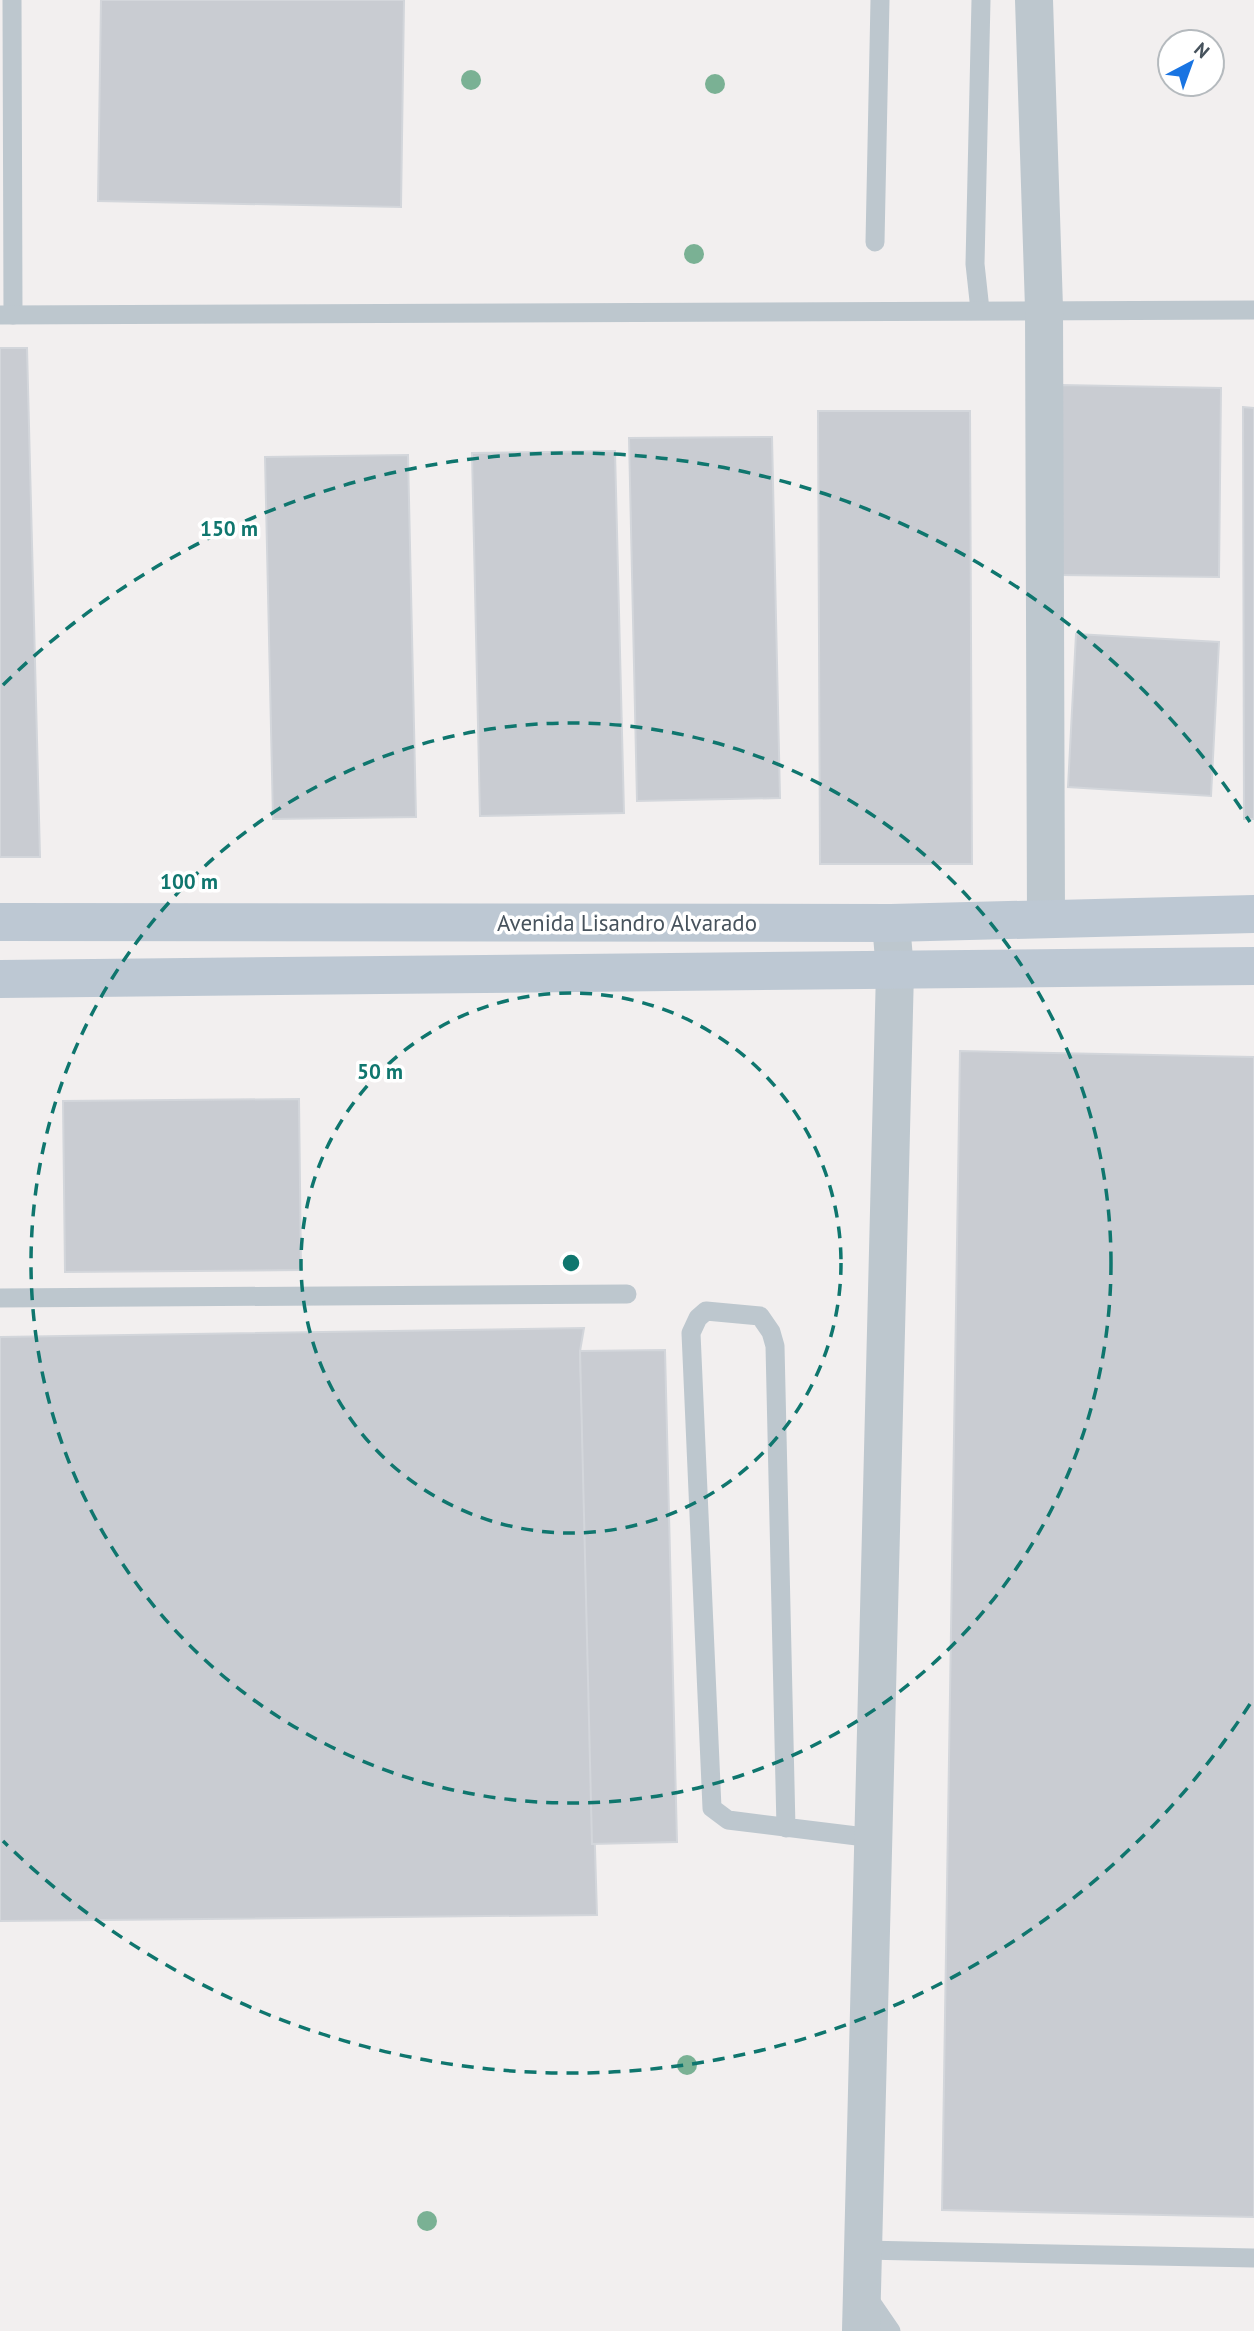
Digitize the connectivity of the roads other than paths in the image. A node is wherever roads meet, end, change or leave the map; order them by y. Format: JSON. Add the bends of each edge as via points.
{"nodes":[{"id":1,"x":12,"y":0,"type":"edge"},
{"id":2,"x":880,"y":0,"type":"edge"},
{"id":3,"x":981,"y":0,"type":"edge"},
{"id":4,"x":1034,"y":0,"type":"edge"},
{"id":5,"x":875,"y":242,"type":"dead end"},
{"id":6,"x":1044,"y":308,"type":"junction"},
{"id":7,"x":980,"y":310,"type":"junction"},
{"id":8,"x":1254,"y":310,"type":"edge"},
{"id":9,"x":7,"y":315,"type":"edge"},
{"id":10,"x":1254,"y":915,"type":"edge"},
{"id":11,"x":1046,"y":918,"type":"junction"},
{"id":12,"x":0,"y":922,"type":"edge"},
{"id":13,"x":891,"y":923,"type":"junction"},
{"id":14,"x":1254,"y":966,"type":"edge"},
{"id":15,"x":895,"y":971,"type":"junction"},
{"id":16,"x":0,"y":978,"type":"edge"},
{"id":17,"x":627,"y":1294,"type":"dead end"},
{"id":18,"x":0,"y":1298,"type":"edge"},
{"id":19,"x":786,"y":1828,"type":"junction"},
{"id":20,"x":873,"y":1838,"type":"junction"},
{"id":21,"x":863,"y":2250,"type":"junction"},
{"id":22,"x":1254,"y":2258,"type":"edge"},
{"id":23,"x":862,"y":2290,"type":"junction"},
{"id":24,"x":861,"y":2331,"type":"edge"},
{"id":25,"x":891,"y":2331,"type":"edge"}],
"edges":[{"from":1,"to":9,"type":"lane"},
{"from":2,"to":5,"type":"lane"},
{"from":3,"to":7,"type":"lane","via":[[975,264]]},
{"from":4,"to":6,"type":"street"},
{"from":6,"to":7,"type":"lane"},
{"from":6,"to":8,"type":"lane"},
{"from":6,"to":11,"type":"street"},
{"from":7,"to":9,"type":"lane"},
{"from":10,"to":11,"type":"street","name":"Avenida Lisandro Alvarado"},
{"from":11,"to":13,"type":"street","name":"Avenida Lisandro Alvarado"},
{"from":12,"to":13,"type":"street","name":"Avenida Lisandro Alvarado"},
{"from":13,"to":15,"type":"street"},
{"from":14,"to":15,"type":"street"},
{"from":15,"to":16,"type":"street"},
{"from":15,"to":20,"type":"street"},
{"from":17,"to":18,"type":"lane"},
{"from":19,"to":19,"type":"lane","via":[[728,1820],[712,1808],[691,1333],[706,1311],[760,1316],[775,1346]]},
{"from":19,"to":20,"type":"lane"},
{"from":20,"to":21,"type":"street"},
{"from":21,"to":22,"type":"lane"},
{"from":21,"to":23,"type":"street"},
{"from":23,"to":24,"type":"street"},
{"from":23,"to":25,"type":"lane"}]}
